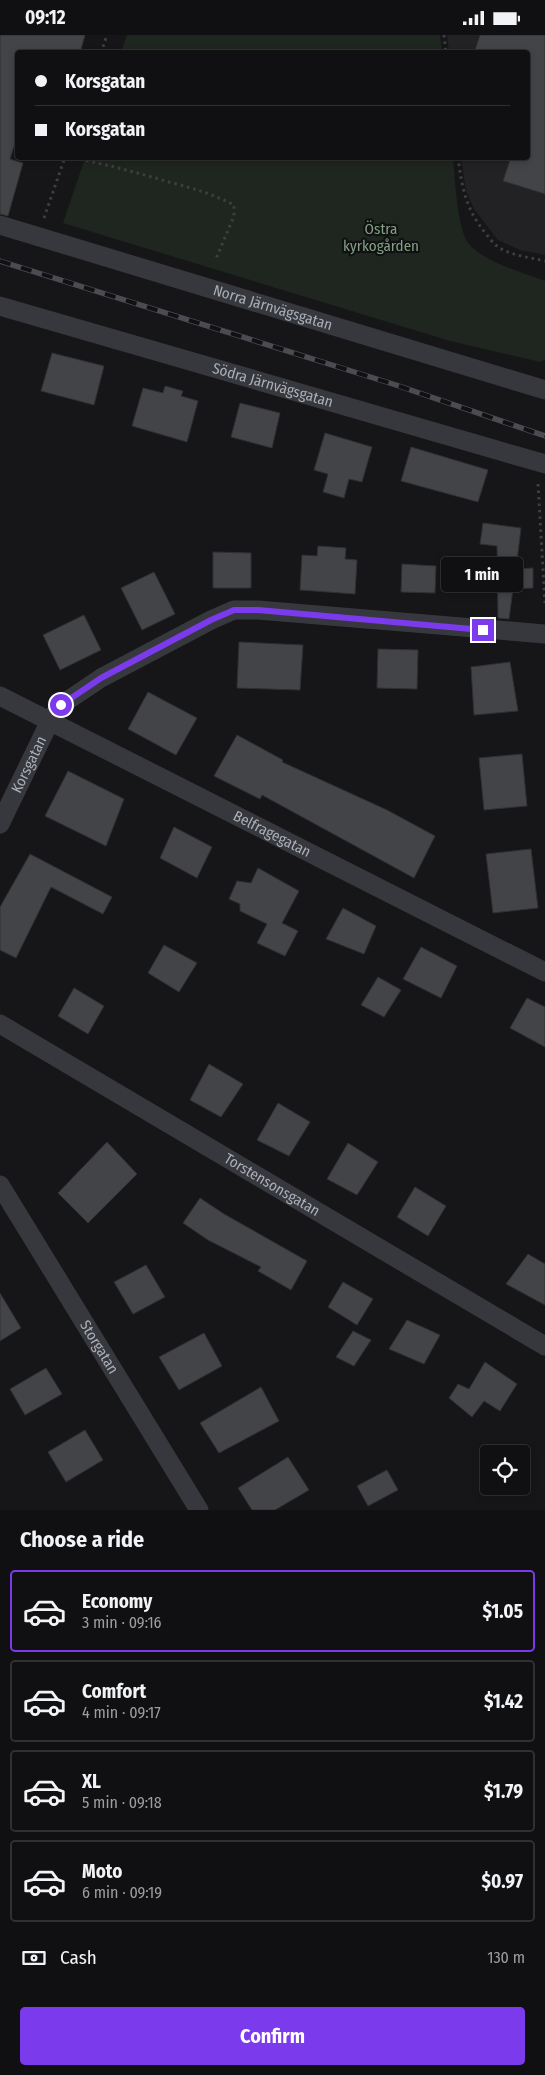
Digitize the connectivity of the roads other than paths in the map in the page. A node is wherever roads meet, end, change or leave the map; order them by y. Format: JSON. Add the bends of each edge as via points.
{"nodes":[{"id":1,"x":0,"y":225,"type":"edge"},
{"id":2,"x":0,"y":306,"type":"edge"},
{"id":3,"x":545,"y":390,"type":"edge"},
{"id":4,"x":543,"y":463,"type":"edge"},
{"id":5,"x":545,"y":634,"type":"edge"},
{"id":6,"x":0,"y":696,"type":"edge"},
{"id":7,"x":50,"y":721,"type":"junction"},
{"id":8,"x":0,"y":824,"type":"edge"},
{"id":9,"x":545,"y":973,"type":"edge"},
{"id":10,"x":0,"y":1025,"type":"edge"},
{"id":11,"x":0,"y":1185,"type":"edge"},
{"id":12,"x":545,"y":1347,"type":"edge"},
{"id":13,"x":199,"y":1510,"type":"edge"}],
"edges":[{"from":1,"to":3,"type":"street","name":"Norra Järnvägsgatan"},
{"from":2,"to":4,"type":"street","name":"Södra Järnvägsgatan"},
{"from":5,"to":7,"type":"street","name":"Korsgatan","via":[[234,610],[101,678],[61,705]]},
{"from":6,"to":7,"type":"street","name":"Belfragegatan"},
{"from":7,"to":8,"type":"street","name":"Korsgatan"},
{"from":7,"to":9,"type":"street","name":"Belfragegatan"},
{"from":10,"to":12,"type":"street","name":"Torstensonsgatan"},
{"from":11,"to":13,"type":"street","name":"Storgatan"}]}
